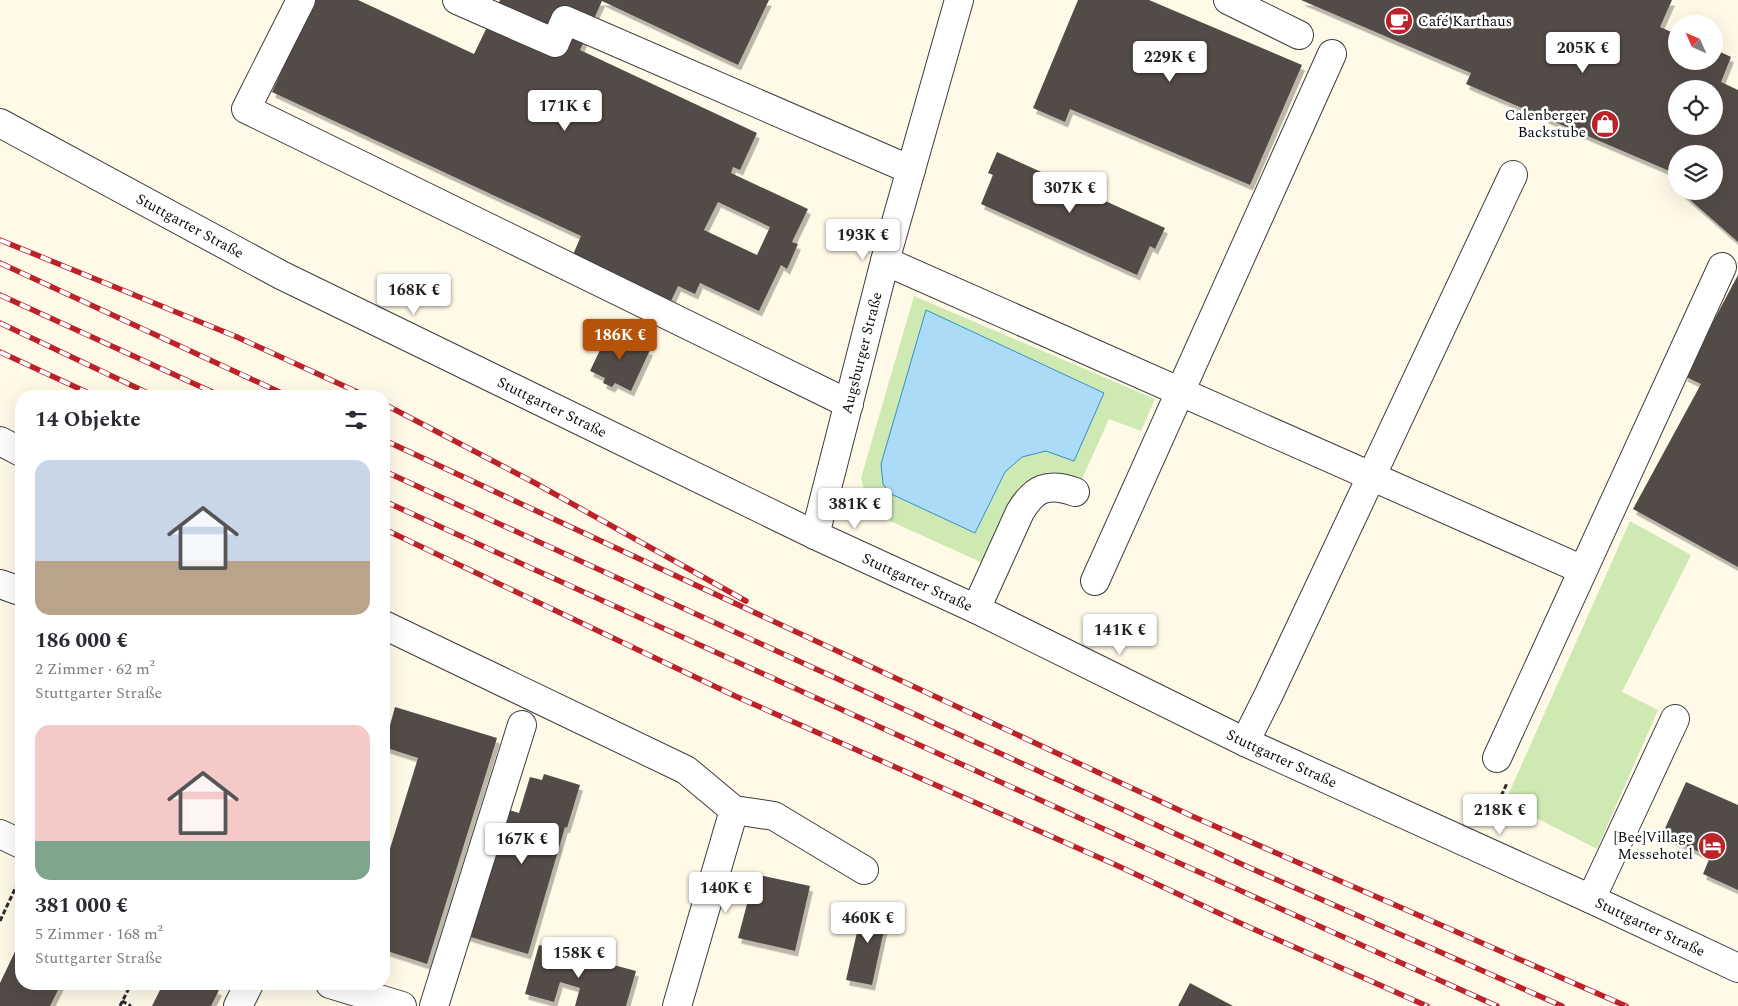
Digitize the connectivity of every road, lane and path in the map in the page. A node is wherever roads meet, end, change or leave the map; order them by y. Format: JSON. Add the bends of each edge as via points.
{"nodes":[{"id":1,"x":301,"y":0,"type":"edge"},
{"id":2,"x":457,"y":0,"type":"edge"},
{"id":3,"x":959,"y":0,"type":"edge"},
{"id":4,"x":1228,"y":0,"type":"edge"},
{"id":5,"x":1299,"y":35,"type":"dead end"},
{"id":6,"x":1332,"y":54,"type":"dead end"},
{"id":7,"x":0,"y":123,"type":"edge"},
{"id":8,"x":911,"y":170,"type":"junction"},
{"id":9,"x":1514,"y":175,"type":"dead end"},
{"id":10,"x":886,"y":261,"type":"junction"},
{"id":11,"x":1722,"y":267,"type":"dead end"},
{"id":12,"x":1180,"y":392,"type":"junction"},
{"id":13,"x":849,"y":404,"type":"junction"},
{"id":14,"x":0,"y":441,"type":"edge"},
{"id":15,"x":15,"y":449,"type":"edge"},
{"id":16,"x":1371,"y":476,"type":"junction"},
{"id":17,"x":1075,"y":492,"type":"dead end"},
{"id":18,"x":815,"y":535,"type":"junction"},
{"id":19,"x":1583,"y":570,"type":"junction"},
{"id":20,"x":1096,"y":581,"type":"dead end"},
{"id":21,"x":976,"y":609,"type":"junction"},
{"id":22,"x":390,"y":629,"type":"edge"},
{"id":23,"x":1675,"y":719,"type":"dead end"},
{"id":24,"x":522,"y":725,"type":"dead end"},
{"id":25,"x":1245,"y":742,"type":"junction"},
{"id":26,"x":1497,"y":758,"type":"joint"},
{"id":27,"x":734,"y":810,"type":"junction"},
{"id":28,"x":1478,"y":849,"type":"junction"},
{"id":29,"x":864,"y":870,"type":"dead end"},
{"id":30,"x":15,"y":889,"type":"edge"},
{"id":31,"x":1592,"y":899,"type":"junction"},
{"id":32,"x":0,"y":921,"type":"edge"},
{"id":33,"x":1738,"y":968,"type":"edge"},
{"id":34,"x":128,"y":990,"type":"edge"},
{"id":35,"x":246,"y":990,"type":"edge"},
{"id":36,"x":350,"y":990,"type":"edge"},
{"id":37,"x":122,"y":1001,"type":"junction"},
{"id":38,"x":120,"y":1006,"type":"edge"},
{"id":39,"x":132,"y":1006,"type":"edge"},
{"id":40,"x":238,"y":1006,"type":"edge"},
{"id":41,"x":402,"y":1006,"type":"edge"},
{"id":42,"x":434,"y":1006,"type":"edge"},
{"id":43,"x":677,"y":1006,"type":"edge"}],
"edges":[{"from":1,"to":13,"type":"street","via":[[246,109]]},
{"from":2,"to":8,"type":"street","via":[[555,43],[565,20]]},
{"from":3,"to":8,"type":"street","name":"Augsburger Straße"},
{"from":4,"to":5,"type":"street"},
{"from":6,"to":12,"type":"street"},
{"from":7,"to":18,"type":"street","name":"Stuttgarter Straße","via":[[281,275]]},
{"from":8,"to":10,"type":"street","name":"Augsburger Straße"},
{"from":9,"to":16,"type":"street"},
{"from":10,"to":12,"type":"street"},
{"from":10,"to":13,"type":"street","name":"Augsburger Straße"},
{"from":11,"to":19,"type":"street"},
{"from":12,"to":16,"type":"street"},
{"from":12,"to":20,"type":"street"},
{"from":13,"to":18,"type":"street","name":"Augsburger Straße"},
{"from":14,"to":15,"type":"street"},
{"from":16,"to":19,"type":"street"},
{"from":16,"to":25,"type":"street"},
{"from":17,"to":21,"type":"street","via":[[1048,487],[1027,500]]},
{"from":18,"to":21,"type":"street","name":"Stuttgarter Straße"},
{"from":19,"to":26,"type":"street"},
{"from":21,"to":25,"type":"street","name":"Stuttgarter Straße"},
{"from":22,"to":27,"type":"street","via":[[686,770]]},
{"from":23,"to":31,"type":"street"},
{"from":24,"to":42,"type":"street"},
{"from":25,"to":28,"type":"street","name":"Stuttgarter Straße"},
{"from":26,"to":28,"type":"path","via":[[1510,777]]},
{"from":27,"to":29,"type":"street","via":[[774,816]]},
{"from":27,"to":43,"type":"street"},
{"from":28,"to":31,"type":"street","name":"Stuttgarter Straße"},
{"from":30,"to":32,"type":"path"},
{"from":31,"to":33,"type":"street","name":"Stuttgarter Straße"},
{"from":34,"to":37,"type":"path"},
{"from":35,"to":40,"type":"street"},
{"from":36,"to":41,"type":"street"},
{"from":37,"to":38,"type":"path"},
{"from":37,"to":39,"type":"path"}]}
